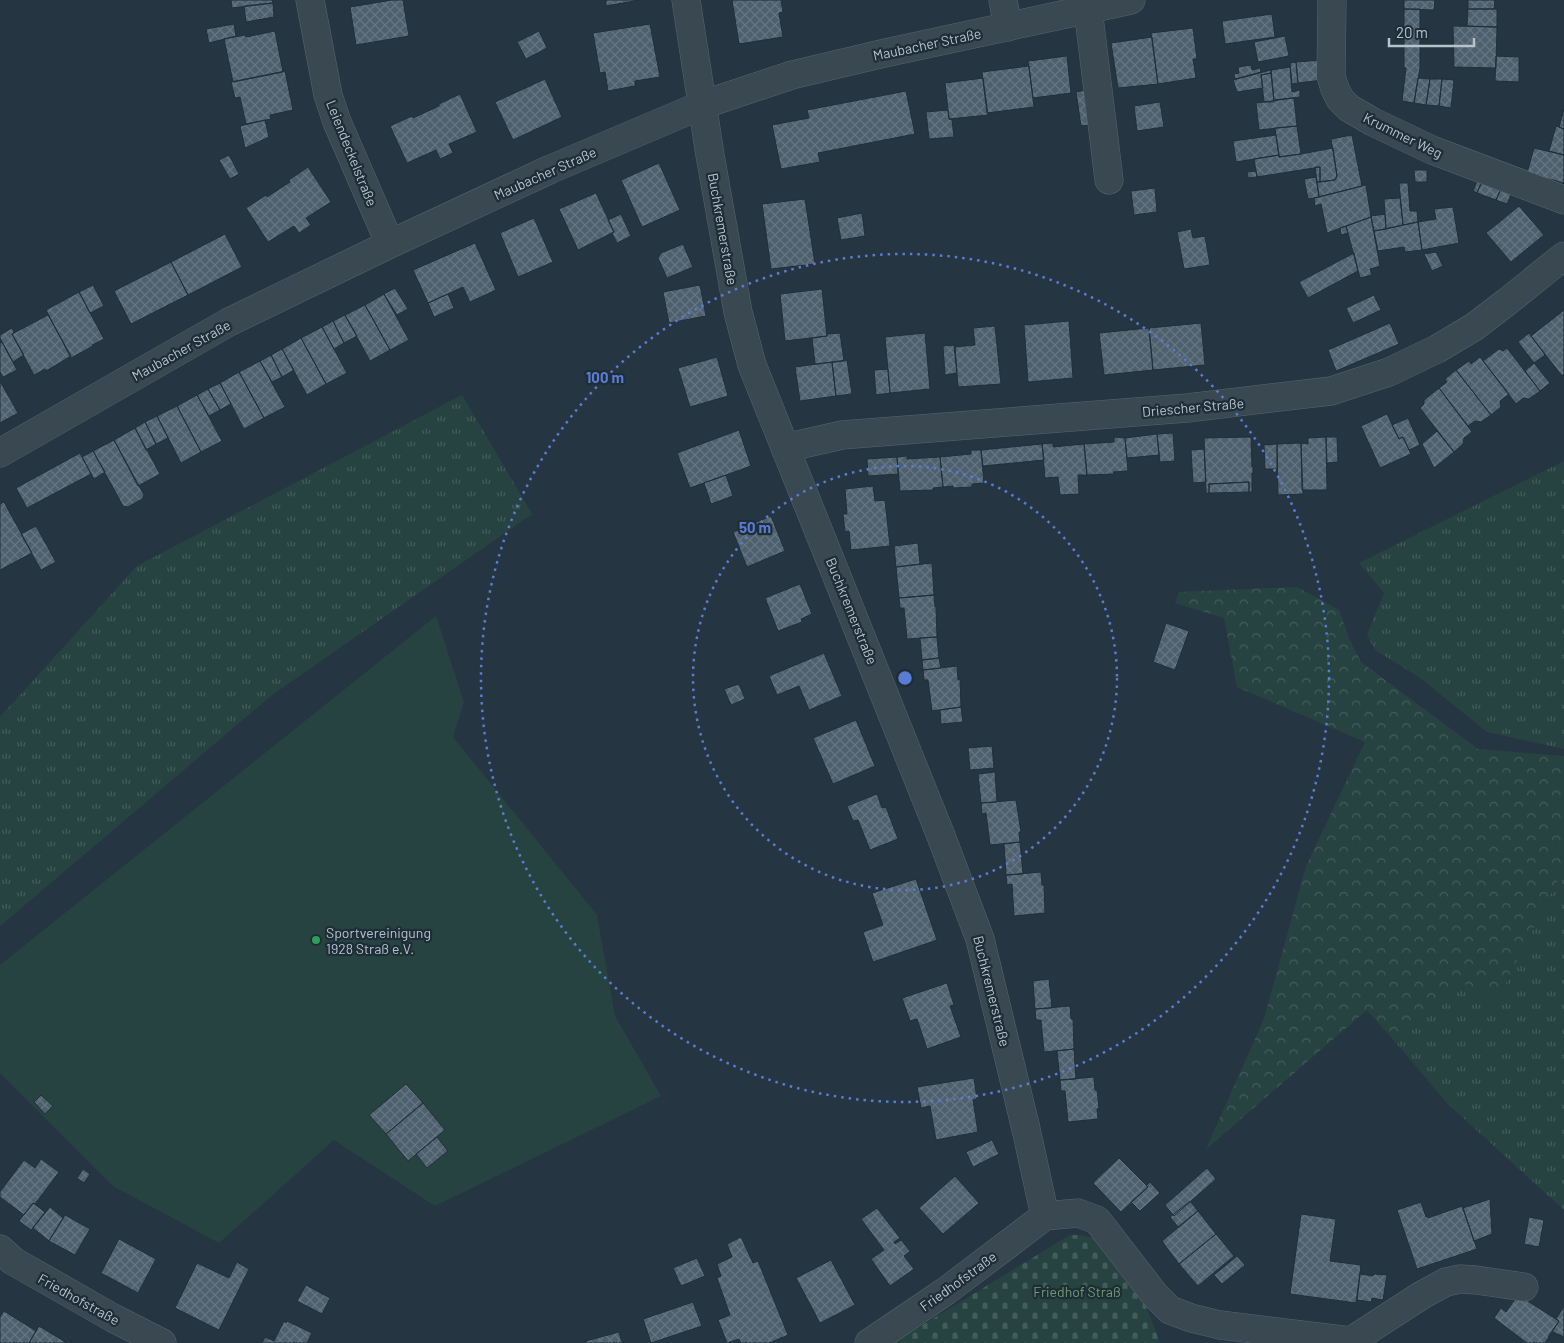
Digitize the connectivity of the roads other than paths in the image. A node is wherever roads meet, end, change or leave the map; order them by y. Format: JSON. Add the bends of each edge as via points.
{"nodes":[{"id":1,"x":310,"y":0,"type":"edge"},
{"id":2,"x":686,"y":0,"type":"edge"},
{"id":3,"x":1003,"y":0,"type":"edge"},
{"id":4,"x":1131,"y":0,"type":"edge"},
{"id":5,"x":1332,"y":0,"type":"edge"},
{"id":6,"x":1088,"y":9,"type":"junction"},
{"id":7,"x":1008,"y":27,"type":"junction"},
{"id":8,"x":702,"y":105,"type":"junction"},
{"id":9,"x":1109,"y":180,"type":"dead end"},
{"id":10,"x":1564,"y":200,"type":"edge"},
{"id":11,"x":390,"y":244,"type":"junction"},
{"id":12,"x":1564,"y":256,"type":"edge"},
{"id":13,"x":785,"y":448,"type":"junction"},
{"id":14,"x":0,"y":453,"type":"edge"},
{"id":15,"x":1045,"y":1216,"type":"junction"},
{"id":16,"x":0,"y":1249,"type":"edge"},
{"id":17,"x":1524,"y":1287,"type":"dead end"},
{"id":18,"x":1352,"y":1342,"type":"edge"},
{"id":19,"x":162,"y":1343,"type":"edge"},
{"id":20,"x":869,"y":1343,"type":"edge"}],
"edges":[{"from":1,"to":11,"type":"street","name":"Leiendeckelstraße","via":[[328,96]]},
{"from":2,"to":8,"type":"street","name":"Buchkremerstraße"},
{"from":3,"to":7,"type":"street"},
{"from":4,"to":6,"type":"street","name":"Maubacher Straße"},
{"from":5,"to":10,"type":"street","name":"Krummer Weg","via":[[1331,76],[1340,98],[1349,108],[1432,150]]},
{"from":6,"to":7,"type":"street","name":"Maubacher Straße"},
{"from":6,"to":9,"type":"street"},
{"from":7,"to":8,"type":"street","name":"Maubacher Straße","via":[[792,75]]},
{"from":8,"to":11,"type":"street","name":"Maubacher Straße","via":[[551,169]]},
{"from":8,"to":13,"type":"street","name":"Buchkremerstraße","via":[[738,312],[752,365]]},
{"from":11,"to":14,"type":"street","name":"Maubacher Straße","via":[[229,322]]},
{"from":12,"to":13,"type":"street","name":"Driescher Straße","via":[[1474,327],[1437,349],[1389,372],[1331,391],[1186,408],[842,435]]},
{"from":13,"to":15,"type":"street","name":"Buchkremerstraße","via":[[980,939]]},
{"from":15,"to":18,"type":"street","via":[[1078,1213],[1098,1220],[1170,1310],[1220,1325]]},
{"from":15,"to":20,"type":"street","name":"Friedhofstraße","via":[[946,1291]]},
{"from":16,"to":19,"type":"street","name":"Friedhofstraße","via":[[13,1261]]},
{"from":17,"to":18,"type":"street","via":[[1476,1280],[1446,1282]]}]}
